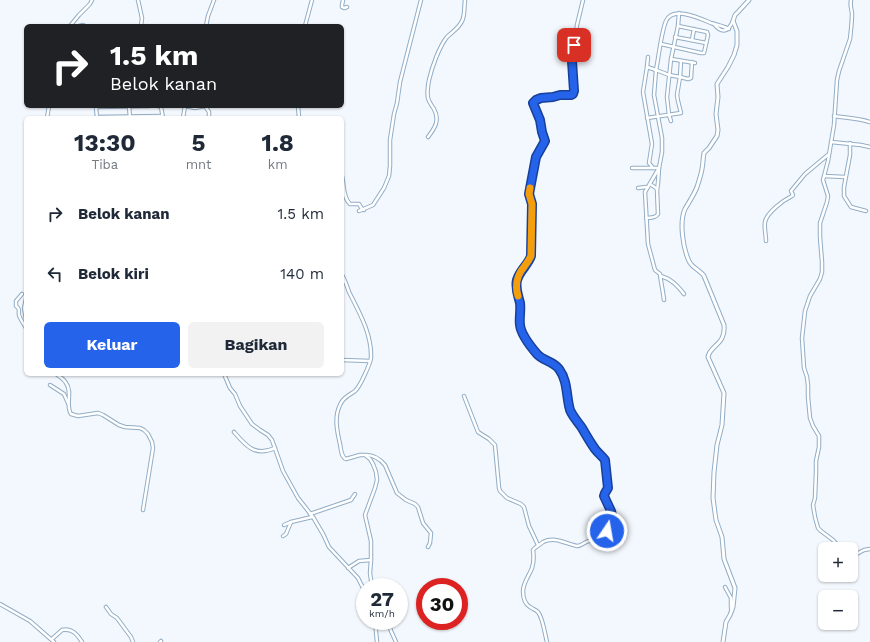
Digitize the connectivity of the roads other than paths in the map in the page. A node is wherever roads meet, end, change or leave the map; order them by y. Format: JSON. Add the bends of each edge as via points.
{"nodes":[{"id":1,"x":92,"y":0,"type":"edge"},
{"id":2,"x":138,"y":0,"type":"edge"},
{"id":3,"x":214,"y":0,"type":"edge"},
{"id":4,"x":312,"y":0,"type":"edge"},
{"id":5,"x":343,"y":0,"type":"edge"},
{"id":6,"x":422,"y":0,"type":"edge"},
{"id":7,"x":465,"y":0,"type":"edge"},
{"id":8,"x":583,"y":0,"type":"edge"},
{"id":9,"x":749,"y":0,"type":"edge"},
{"id":10,"x":851,"y":0,"type":"edge"},
{"id":11,"x":347,"y":7,"type":"dead end"},
{"id":12,"x":679,"y":13,"type":"junction"},
{"id":13,"x":733,"y":21,"type":"junction"},
{"id":14,"x":72,"y":24,"type":"edge"},
{"id":15,"x":141,"y":24,"type":"edge"},
{"id":16,"x":206,"y":24,"type":"edge"},
{"id":17,"x":306,"y":24,"type":"edge"},
{"id":18,"x":678,"y":26,"type":"junction"},
{"id":19,"x":694,"y":29,"type":"junction"},
{"id":20,"x":675,"y":37,"type":"junction"},
{"id":21,"x":692,"y":40,"type":"junction"},
{"id":22,"x":706,"y":43,"type":"junction"},
{"id":23,"x":661,"y":44,"type":"junction"},
{"id":24,"x":673,"y":47,"type":"junction"},
{"id":25,"x":648,"y":58,"type":"dead end"},
{"id":26,"x":671,"y":59,"type":"junction"},
{"id":27,"x":681,"y":61,"type":"junction"},
{"id":28,"x":692,"y":62,"type":"junction"},
{"id":29,"x":695,"y":63,"type":"dead end"},
{"id":30,"x":646,"y":67,"type":"junction"},
{"id":31,"x":656,"y":70,"type":"junction"},
{"id":32,"x":669,"y":75,"type":"junction"},
{"id":33,"x":680,"y":77,"type":"junction"},
{"id":34,"x":206,"y":108,"type":"edge"},
{"id":35,"x":209,"y":108,"type":"edge"},
{"id":36,"x":209,"y":112,"type":"junction"},
{"id":37,"x":669,"y":115,"type":"junction"},
{"id":38,"x":209,"y":116,"type":"edge"},
{"id":39,"x":658,"y":116,"type":"junction"},
{"id":40,"x":834,"y":116,"type":"junction"},
{"id":41,"x":647,"y":118,"type":"junction"},
{"id":42,"x":671,"y":121,"type":"dead end"},
{"id":43,"x":870,"y":122,"type":"edge"},
{"id":44,"x":428,"y":137,"type":"dead end"},
{"id":45,"x":831,"y":142,"type":"junction"},
{"id":46,"x":850,"y":144,"type":"junction"},
{"id":47,"x":870,"y":147,"type":"edge"},
{"id":48,"x":829,"y":154,"type":"junction"},
{"id":49,"x":632,"y":168,"type":"dead end"},
{"id":50,"x":654,"y":168,"type":"junction"},
{"id":51,"x":659,"y":168,"type":"junction"},
{"id":52,"x":824,"y":176,"type":"junction"},
{"id":53,"x":845,"y":177,"type":"junction"},
{"id":54,"x":650,"y":184,"type":"junction"},
{"id":55,"x":647,"y":187,"type":"junction"},
{"id":56,"x":638,"y":188,"type":"dead end"},
{"id":57,"x":344,"y":189,"type":"edge"},
{"id":58,"x":657,"y":190,"type":"junction"},
{"id":59,"x":364,"y":210,"type":"junction"},
{"id":60,"x":866,"y":211,"type":"dead end"},
{"id":61,"x":359,"y":212,"type":"dead end"},
{"id":62,"x":646,"y":218,"type":"junction"},
{"id":63,"x":766,"y":241,"type":"dead end"},
{"id":64,"x":661,"y":276,"type":"junction"},
{"id":65,"x":344,"y":280,"type":"edge"},
{"id":66,"x":22,"y":294,"type":"dead end"},
{"id":67,"x":684,"y":294,"type":"dead end"},
{"id":68,"x":664,"y":300,"type":"dead end"},
{"id":69,"x":24,"y":324,"type":"edge"},
{"id":70,"x":344,"y":360,"type":"edge"},
{"id":71,"x":370,"y":361,"type":"junction"},
{"id":72,"x":59,"y":376,"type":"edge"},
{"id":73,"x":225,"y":376,"type":"edge"},
{"id":74,"x":50,"y":385,"type":"dead end"},
{"id":75,"x":464,"y":396,"type":"dead end"},
{"id":76,"x":69,"y":405,"type":"junction"},
{"id":77,"x":234,"y":432,"type":"dead end"},
{"id":78,"x":275,"y":448,"type":"junction"},
{"id":79,"x":365,"y":455,"type":"junction"},
{"id":80,"x":355,"y":494,"type":"dead end"},
{"id":81,"x":143,"y":510,"type":"dead end"},
{"id":82,"x":310,"y":514,"type":"junction"},
{"id":83,"x":313,"y":517,"type":"junction"},
{"id":84,"x":291,"y":522,"type":"junction"},
{"id":85,"x":284,"y":525,"type":"dead end"},
{"id":86,"x":283,"y":536,"type":"dead end"},
{"id":87,"x":835,"y":542,"type":"edge"},
{"id":88,"x":538,"y":545,"type":"junction"},
{"id":89,"x":428,"y":547,"type":"dead end"},
{"id":90,"x":870,"y":549,"type":"edge"},
{"id":91,"x":858,"y":553,"type":"edge"},
{"id":92,"x":371,"y":560,"type":"junction"},
{"id":93,"x":348,"y":568,"type":"junction"},
{"id":94,"x":358,"y":578,"type":"edge"},
{"id":95,"x":371,"y":578,"type":"edge"},
{"id":96,"x":725,"y":587,"type":"dead end"},
{"id":97,"x":0,"y":604,"type":"edge"},
{"id":98,"x":106,"y":608,"type":"dead end"},
{"id":99,"x":732,"y":611,"type":"junction"},
{"id":100,"x":376,"y":630,"type":"edge"},
{"id":101,"x":391,"y":630,"type":"edge"},
{"id":102,"x":53,"y":641,"type":"edge"},
{"id":103,"x":82,"y":642,"type":"edge"},
{"id":104,"x":133,"y":642,"type":"edge"},
{"id":105,"x":377,"y":642,"type":"edge"},
{"id":106,"x":396,"y":642,"type":"edge"},
{"id":107,"x":547,"y":642,"type":"edge"},
{"id":108,"x":723,"y":642,"type":"edge"}],
"edges":[{"from":1,"to":14,"type":"street"},
{"from":2,"to":15,"type":"street"},
{"from":3,"to":16,"type":"street"},
{"from":4,"to":17,"type":"street"},
{"from":5,"to":11,"type":"street","via":[[342,7]]},
{"from":6,"to":59,"type":"street","via":[[400,82],[390,140],[388,176],[373,205]]},
{"from":7,"to":44,"type":"street","via":[[463,20],[444,41],[429,79],[428,100],[438,118],[433,132]]},
{"from":8,"to":88,"type":"street","via":[[572,61],[574,92],[571,95],[541,98],[533,103],[545,141],[536,157],[529,194],[532,204],[531,256],[520,273],[516,287],[522,333],[540,357],[559,369],[564,377],[574,418],[604,458],[608,487],[604,496],[612,515],[606,534],[599,542],[589,541],[578,546],[549,540]]},
{"from":9,"to":13,"type":"street"},
{"from":10,"to":40,"type":"street","via":[[851,34],[837,80]]},
{"from":12,"to":13,"type":"street","via":[[729,28]]},
{"from":12,"to":18,"type":"street"},
{"from":12,"to":23,"type":"street","via":[[666,20]]},
{"from":13,"to":99,"type":"street","via":[[737,45],[728,67],[717,84],[717,136],[704,153],[696,188],[682,218],[682,232],[689,260],[692,266],[702,272],[724,325],[722,338],[708,357],[724,393],[713,498],[716,520],[722,536],[724,559],[735,588]]},
{"from":18,"to":19,"type":"street"},
{"from":18,"to":20,"type":"street"},
{"from":19,"to":21,"type":"street"},
{"from":19,"to":22,"type":"street","via":[[707,32]]},
{"from":20,"to":21,"type":"street"},
{"from":20,"to":24,"type":"street"},
{"from":21,"to":22,"type":"street"},
{"from":22,"to":24,"type":"street","via":[[705,51],[702,53]]},
{"from":23,"to":24,"type":"street"},
{"from":23,"to":31,"type":"street"},
{"from":24,"to":26,"type":"street"},
{"from":25,"to":30,"type":"street"},
{"from":26,"to":27,"type":"street"},
{"from":26,"to":32,"type":"street"},
{"from":27,"to":28,"type":"street"},
{"from":27,"to":33,"type":"street"},
{"from":28,"to":29,"type":"street"},
{"from":28,"to":33,"type":"street","via":[[691,78]]},
{"from":30,"to":31,"type":"street"},
{"from":30,"to":41,"type":"street","via":[[643,92]]},
{"from":31,"to":32,"type":"street"},
{"from":31,"to":39,"type":"street","via":[[654,102]]},
{"from":32,"to":33,"type":"street"},
{"from":32,"to":37,"type":"street"},
{"from":33,"to":37,"type":"street","via":[[677,95],[681,112]]},
{"from":34,"to":36,"type":"street"},
{"from":35,"to":36,"type":"street"},
{"from":36,"to":38,"type":"street"},
{"from":37,"to":39,"type":"street"},
{"from":37,"to":42,"type":"street"},
{"from":39,"to":41,"type":"street"},
{"from":39,"to":51,"type":"street","via":[[662,145]]},
{"from":40,"to":43,"type":"street","via":[[859,118]]},
{"from":40,"to":45,"type":"street"},
{"from":41,"to":50,"type":"street","via":[[652,144],[649,163]]},
{"from":45,"to":46,"type":"street"},
{"from":45,"to":48,"type":"street"},
{"from":46,"to":47,"type":"street"},
{"from":46,"to":53,"type":"street"},
{"from":48,"to":52,"type":"street"},
{"from":48,"to":63,"type":"street","via":[[805,174],[791,191],[793,195],[768,215],[765,222]]},
{"from":49,"to":50,"type":"street"},
{"from":50,"to":51,"type":"street"},
{"from":51,"to":54,"type":"street"},
{"from":51,"to":58,"type":"street"},
{"from":52,"to":53,"type":"street"},
{"from":52,"to":87,"type":"street","via":[[828,196],[820,225],[822,272],[805,311],[802,353],[808,384],[810,418],[819,436],[813,508],[818,528]]},
{"from":53,"to":60,"type":"street","via":[[844,196],[847,202],[851,207]]},
{"from":54,"to":55,"type":"street"},
{"from":54,"to":58,"type":"street"},
{"from":55,"to":56,"type":"street"},
{"from":55,"to":62,"type":"street"},
{"from":57,"to":59,"type":"street","via":[[347,201],[350,204],[359,204]]},
{"from":58,"to":62,"type":"street","via":[[657,215]]},
{"from":59,"to":61,"type":"street"},
{"from":62,"to":64,"type":"street","via":[[650,256],[655,270]]},
{"from":64,"to":67,"type":"street","via":[[670,279]]},
{"from":64,"to":68,"type":"street"},
{"from":65,"to":71,"type":"street","via":[[365,327],[371,350]]},
{"from":66,"to":69,"type":"street","via":[[16,301],[16,306]]},
{"from":70,"to":71,"type":"street"},
{"from":71,"to":79,"type":"street","via":[[357,389],[340,403],[337,414],[342,456],[346,460]]},
{"from":72,"to":76,"type":"street","via":[[68,385]]},
{"from":73,"to":78,"type":"street","via":[[252,424],[268,435]]},
{"from":74,"to":76,"type":"street","via":[[64,394]]},
{"from":75,"to":88,"type":"street","via":[[479,434],[495,445],[500,492],[524,507]]},
{"from":76,"to":81,"type":"street","via":[[74,416],[98,413],[119,425],[140,428],[148,434],[153,446]]},
{"from":77,"to":78,"type":"street","via":[[254,450],[266,451]]},
{"from":78,"to":82,"type":"street","via":[[294,493]]},
{"from":79,"to":89,"type":"street","via":[[371,455],[386,465],[397,493],[418,507],[423,523],[431,533]]},
{"from":79,"to":92,"type":"street","via":[[370,459],[376,472],[375,488],[365,516],[371,540]]},
{"from":80,"to":82,"type":"street","via":[[351,500]]},
{"from":82,"to":83,"type":"street"},
{"from":83,"to":84,"type":"street"},
{"from":83,"to":93,"type":"street","via":[[329,547]]},
{"from":84,"to":85,"type":"street"},
{"from":84,"to":86,"type":"street"},
{"from":88,"to":107,"type":"street","via":[[533,550],[533,564],[523,592],[529,607],[539,614]]},
{"from":90,"to":91,"type":"street"},
{"from":92,"to":93,"type":"street","via":[[360,561]]},
{"from":92,"to":95,"type":"street"},
{"from":93,"to":94,"type":"street"},
{"from":96,"to":99,"type":"street","via":[[731,598]]},
{"from":97,"to":102,"type":"street","via":[[27,619]]},
{"from":98,"to":104,"type":"street","via":[[117,618]]},
{"from":99,"to":108,"type":"street","via":[[726,622]]},
{"from":100,"to":105,"type":"street"},
{"from":101,"to":106,"type":"street"},
{"from":102,"to":103,"type":"street","via":[[59,632],[65,629],[76,633]]}]}
